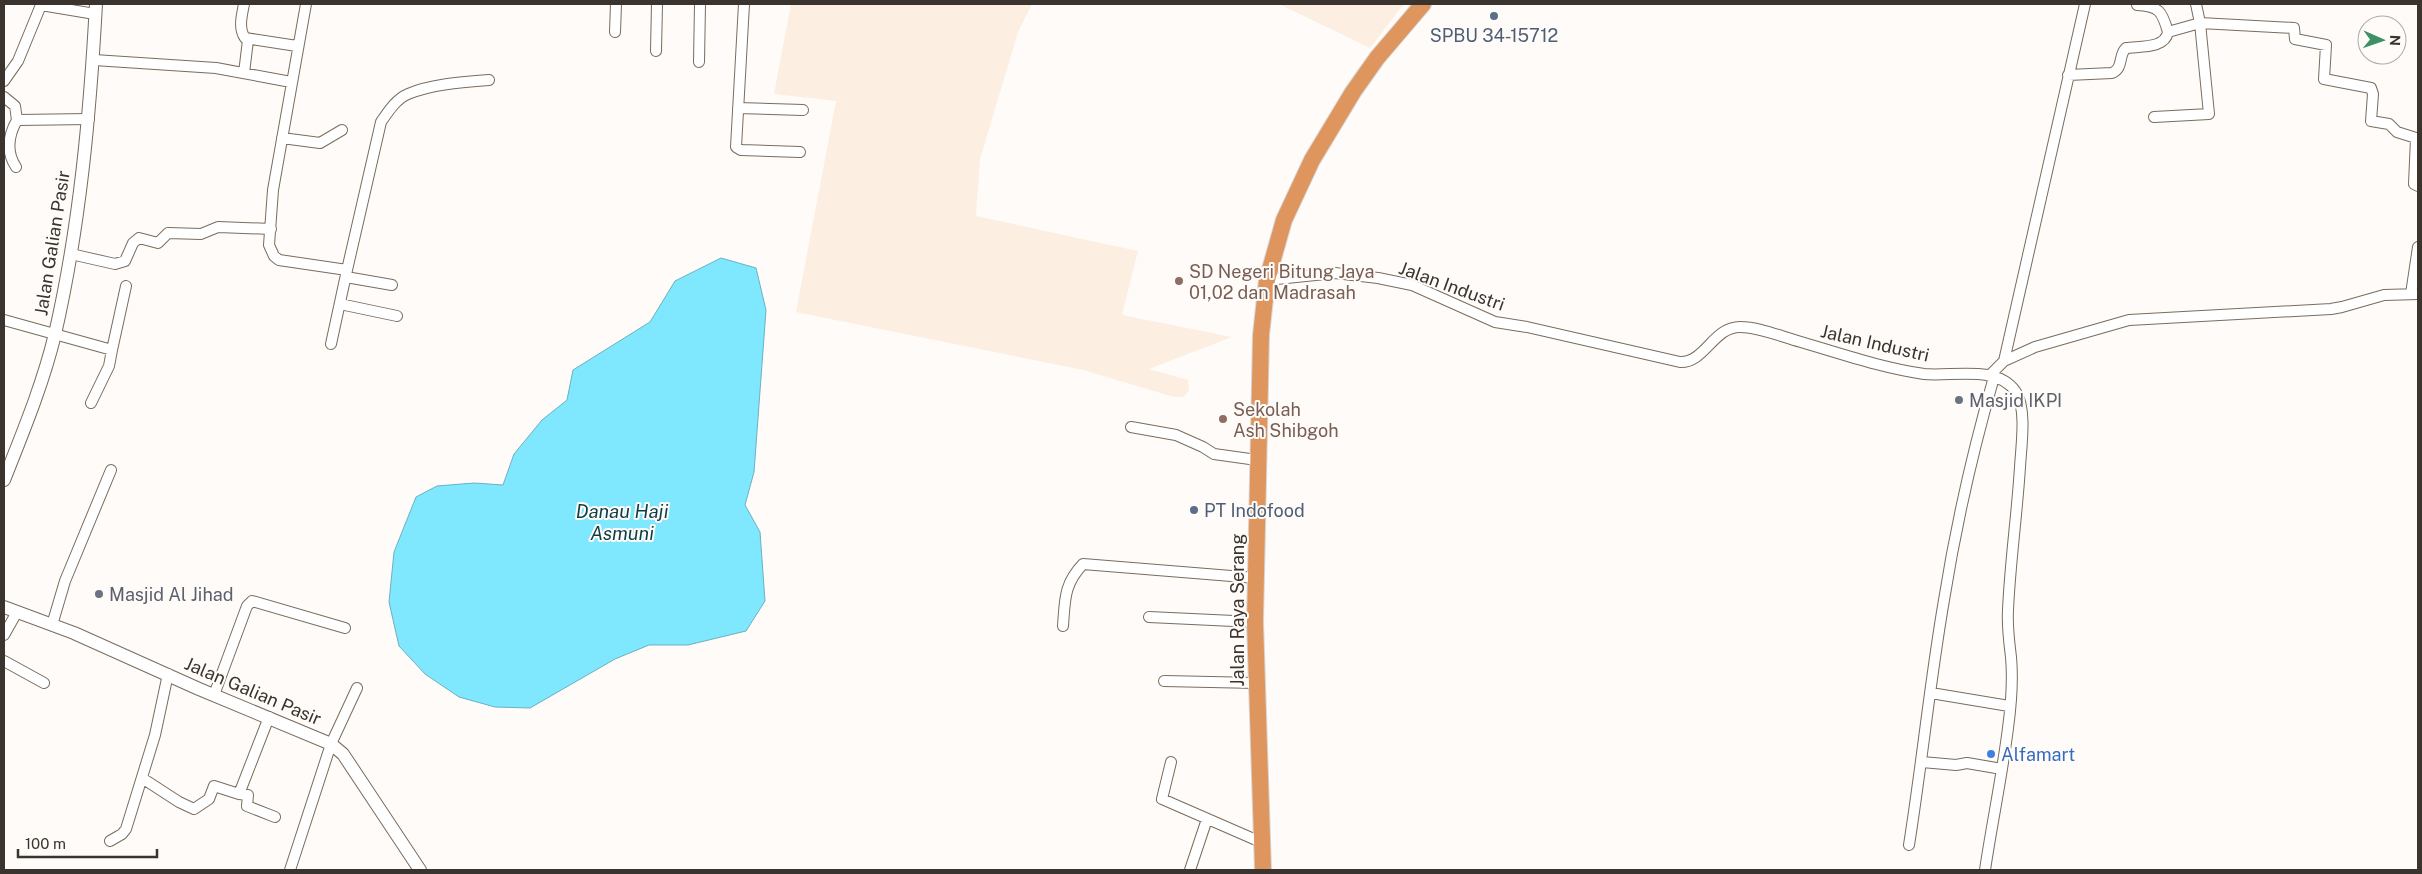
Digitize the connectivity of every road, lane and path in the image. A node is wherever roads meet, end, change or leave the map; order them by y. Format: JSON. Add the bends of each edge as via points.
{"nodes":[{"id":1,"x":41,"y":4,"type":"edge"},
{"id":2,"x":244,"y":4,"type":"edge"},
{"id":3,"x":306,"y":4,"type":"edge"},
{"id":4,"x":616,"y":4,"type":"edge"},
{"id":5,"x":658,"y":4,"type":"edge"},
{"id":6,"x":700,"y":4,"type":"edge"},
{"id":7,"x":744,"y":4,"type":"edge"},
{"id":8,"x":1423,"y":4,"type":"edge"},
{"id":9,"x":2085,"y":4,"type":"edge"},
{"id":10,"x":2196,"y":4,"type":"edge"},
{"id":11,"x":2137,"y":5,"type":"dead end"},
{"id":12,"x":96,"y":9,"type":"edge"},
{"id":13,"x":2200,"y":23,"type":"junction"},
{"id":14,"x":615,"y":32,"type":"dead end"},
{"id":15,"x":2168,"y":32,"type":"junction"},
{"id":16,"x":248,"y":40,"type":"junction"},
{"id":17,"x":297,"y":46,"type":"junction"},
{"id":18,"x":656,"y":51,"type":"dead end"},
{"id":19,"x":94,"y":60,"type":"junction"},
{"id":20,"x":699,"y":62,"type":"dead end"},
{"id":21,"x":244,"y":73,"type":"junction"},
{"id":22,"x":2068,"y":75,"type":"junction"},
{"id":23,"x":4,"y":80,"type":"edge"},
{"id":24,"x":489,"y":80,"type":"dead end"},
{"id":25,"x":291,"y":82,"type":"junction"},
{"id":26,"x":4,"y":97,"type":"edge"},
{"id":27,"x":738,"y":108,"type":"junction"},
{"id":28,"x":803,"y":110,"type":"dead end"},
{"id":29,"x":2154,"y":117,"type":"dead end"},
{"id":30,"x":89,"y":119,"type":"junction"},
{"id":31,"x":17,"y":120,"type":"junction"},
{"id":32,"x":342,"y":130,"type":"dead end"},
{"id":33,"x":282,"y":138,"type":"junction"},
{"id":34,"x":800,"y":152,"type":"dead end"},
{"id":35,"x":16,"y":166,"type":"dead end"},
{"id":36,"x":2418,"y":186,"type":"edge"},
{"id":37,"x":271,"y":229,"type":"junction"},
{"id":38,"x":2418,"y":247,"type":"edge"},
{"id":39,"x":71,"y":254,"type":"junction"},
{"id":40,"x":347,"y":274,"type":"junction"},
{"id":41,"x":1267,"y":280,"type":"junction"},
{"id":42,"x":392,"y":285,"type":"dead end"},
{"id":43,"x":126,"y":286,"type":"dead end"},
{"id":44,"x":2415,"y":294,"type":"edge"},
{"id":45,"x":340,"y":304,"type":"junction"},
{"id":46,"x":397,"y":316,"type":"dead end"},
{"id":47,"x":4,"y":320,"type":"edge"},
{"id":48,"x":55,"y":335,"type":"junction"},
{"id":49,"x":332,"y":344,"type":"dead end"},
{"id":50,"x":112,"y":350,"type":"junction"},
{"id":51,"x":2004,"y":361,"type":"junction"},
{"id":52,"x":1992,"y":377,"type":"junction"},
{"id":53,"x":91,"y":403,"type":"dead end"},
{"id":54,"x":1132,"y":427,"type":"dead end"},
{"id":55,"x":8,"y":458,"type":"edge"},
{"id":56,"x":1257,"y":460,"type":"junction"},
{"id":57,"x":111,"y":470,"type":"dead end"},
{"id":58,"x":4,"y":480,"type":"edge"},
{"id":59,"x":1256,"y":578,"type":"junction"},
{"id":60,"x":4,"y":607,"type":"edge"},
{"id":61,"x":17,"y":612,"type":"junction"},
{"id":62,"x":1149,"y":617,"type":"dead end"},
{"id":63,"x":1255,"y":622,"type":"junction"},
{"id":64,"x":52,"y":625,"type":"junction"},
{"id":65,"x":1063,"y":626,"type":"dead end"},
{"id":66,"x":345,"y":628,"type":"dead end"},
{"id":67,"x":4,"y":635,"type":"edge"},
{"id":68,"x":4,"y":662,"type":"edge"},
{"id":69,"x":168,"y":674,"type":"junction"},
{"id":70,"x":1164,"y":681,"type":"dead end"},
{"id":71,"x":44,"y":683,"type":"dead end"},
{"id":72,"x":1257,"y":683,"type":"junction"},
{"id":73,"x":357,"y":688,"type":"dead end"},
{"id":74,"x":1931,"y":692,"type":"junction"},
{"id":75,"x":214,"y":695,"type":"junction"},
{"id":76,"x":2009,"y":706,"type":"junction"},
{"id":77,"x":269,"y":717,"type":"junction"},
{"id":78,"x":331,"y":744,"type":"junction"},
{"id":79,"x":1171,"y":762,"type":"dead end"},
{"id":80,"x":1922,"y":762,"type":"junction"},
{"id":81,"x":2002,"y":769,"type":"junction"},
{"id":82,"x":142,"y":778,"type":"junction"},
{"id":83,"x":239,"y":794,"type":"junction"},
{"id":84,"x":275,"y":817,"type":"dead end"},
{"id":85,"x":1207,"y":819,"type":"junction"},
{"id":86,"x":110,"y":841,"type":"dead end"},
{"id":87,"x":1263,"y":843,"type":"junction"},
{"id":88,"x":1909,"y":845,"type":"dead end"},
{"id":89,"x":290,"y":870,"type":"edge"},
{"id":90,"x":420,"y":870,"type":"edge"},
{"id":91,"x":1190,"y":870,"type":"edge"},
{"id":92,"x":1263,"y":870,"type":"edge"},
{"id":93,"x":1985,"y":870,"type":"edge"}],
"edges":[{"from":1,"to":12,"type":"street"},
{"from":1,"to":23,"type":"street","via":[[18,61]]},
{"from":2,"to":16,"type":"street","via":[[242,34]]},
{"from":3,"to":17,"type":"street"},
{"from":4,"to":14,"type":"street"},
{"from":5,"to":18,"type":"street"},
{"from":6,"to":20,"type":"street"},
{"from":7,"to":27,"type":"street"},
{"from":8,"to":41,"type":"highway","name":"Jalan Raya Serang","via":[[1377,58],[1312,160],[1284,220]]},
{"from":9,"to":22,"type":"street"},
{"from":10,"to":13,"type":"street"},
{"from":11,"to":15,"type":"street","via":[[2156,8]]},
{"from":12,"to":19,"type":"street","name":"Jalan Galian Pasir"},
{"from":13,"to":15,"type":"street"},
{"from":13,"to":29,"type":"street","via":[[2209,114]]},
{"from":13,"to":36,"type":"street","via":[[2294,28],[2295,39],[2326,45],[2324,79],[2371,88],[2371,121],[2389,124],[2397,132],[2416,138],[2414,184]]},
{"from":15,"to":22,"type":"street","via":[[2158,44],[2124,49],[2117,71]]},
{"from":16,"to":17,"type":"street"},
{"from":16,"to":21,"type":"street"},
{"from":17,"to":25,"type":"street"},
{"from":19,"to":21,"type":"street","via":[[198,66]]},
{"from":19,"to":30,"type":"street","name":"Jalan Galian Pasir"},
{"from":21,"to":25,"type":"street"},
{"from":22,"to":51,"type":"street"},
{"from":24,"to":40,"type":"street","via":[[449,84],[407,94],[386,114],[381,122]]},
{"from":25,"to":33,"type":"street"},
{"from":26,"to":31,"type":"street","via":[[15,106]]},
{"from":27,"to":28,"type":"street"},
{"from":27,"to":34,"type":"street","via":[[738,150]]},
{"from":30,"to":31,"type":"street"},
{"from":30,"to":39,"type":"street","name":"Jalan Galian Pasir"},
{"from":31,"to":35,"type":"street","via":[[9,148],[9,156]]},
{"from":32,"to":33,"type":"street","via":[[320,143]]},
{"from":33,"to":37,"type":"street","via":[[273,190]]},
{"from":37,"to":39,"type":"street","via":[[218,227],[201,234],[168,233],[158,243],[139,238],[124,261],[115,264]]},
{"from":37,"to":40,"type":"street","via":[[270,246],[279,260]]},
{"from":38,"to":44,"type":"street"},
{"from":39,"to":48,"type":"street","name":"Jalan Galian Pasir"},
{"from":40,"to":42,"type":"street"},
{"from":40,"to":45,"type":"street"},
{"from":41,"to":52,"type":"street","name":"Jalan Industri","via":[[1335,272],[1378,278],[1412,285],[1495,322],[1680,362],[1691,361],[1724,331],[1743,327],[1899,369],[1926,374]]},
{"from":41,"to":56,"type":"highway","name":"Jalan Raya Serang","via":[[1261,335]]},
{"from":43,"to":50,"type":"street"},
{"from":44,"to":51,"type":"street","via":[[2384,295],[2336,308],[2129,320],[2035,347]]},
{"from":45,"to":46,"type":"street"},
{"from":45,"to":49,"type":"street"},
{"from":47,"to":48,"type":"street"},
{"from":48,"to":50,"type":"street"},
{"from":48,"to":55,"type":"street","name":"Jalan Galian Pasir","via":[[35,401]]},
{"from":50,"to":53,"type":"street","via":[[109,366]]},
{"from":51,"to":52,"type":"street"},
{"from":52,"to":74,"type":"street","via":[[1949,574]]},
{"from":52,"to":76,"type":"street","via":[[2015,391],[2022,416],[2008,612],[2011,658]]},
{"from":54,"to":56,"type":"street","via":[[1176,435],[1214,454]]},
{"from":55,"to":58,"type":"street","name":"Jalan Galian Pasir"},
{"from":56,"to":59,"type":"highway","name":"Jalan Raya Serang"},
{"from":57,"to":64,"type":"street","via":[[65,581]]},
{"from":59,"to":63,"type":"highway","name":"Jalan Raya Serang"},
{"from":59,"to":65,"type":"street","via":[[1083,564],[1072,576],[1066,592]]},
{"from":60,"to":61,"type":"street","name":"Jalan Galian Pasir"},
{"from":61,"to":64,"type":"street","name":"Jalan Galian Pasir"},
{"from":61,"to":67,"type":"street"},
{"from":62,"to":63,"type":"street"},
{"from":63,"to":72,"type":"highway","name":"Jalan Raya Serang"},
{"from":64,"to":69,"type":"street","name":"Jalan Galian Pasir"},
{"from":66,"to":75,"type":"street","via":[[252,601],[247,606]]},
{"from":68,"to":71,"type":"street"},
{"from":69,"to":75,"type":"street","name":"Jalan Galian Pasir"},
{"from":69,"to":82,"type":"street"},
{"from":70,"to":72,"type":"street"},
{"from":72,"to":87,"type":"highway","name":"Jalan Raya Serang"},
{"from":73,"to":78,"type":"street"},
{"from":74,"to":76,"type":"street"},
{"from":74,"to":80,"type":"street"},
{"from":75,"to":77,"type":"street","name":"Jalan Galian Pasir"},
{"from":76,"to":81,"type":"street"},
{"from":77,"to":78,"type":"street","name":"Jalan Galian Pasir"},
{"from":77,"to":83,"type":"street"},
{"from":78,"to":89,"type":"street"},
{"from":78,"to":90,"type":"street","name":"Jalan Galian Pasir","via":[[343,754]]},
{"from":79,"to":85,"type":"street","via":[[1162,799]]},
{"from":80,"to":81,"type":"street","via":[[1967,763]]},
{"from":80,"to":88,"type":"street"},
{"from":81,"to":93,"type":"street"},
{"from":82,"to":83,"type":"street","via":[[194,809],[209,799],[214,786]]},
{"from":82,"to":86,"type":"street","via":[[126,829]]},
{"from":83,"to":84,"type":"street","via":[[248,795],[247,806]]},
{"from":85,"to":87,"type":"street"},
{"from":85,"to":91,"type":"street"},
{"from":87,"to":92,"type":"highway","name":"Jalan Raya Serang"}]}
